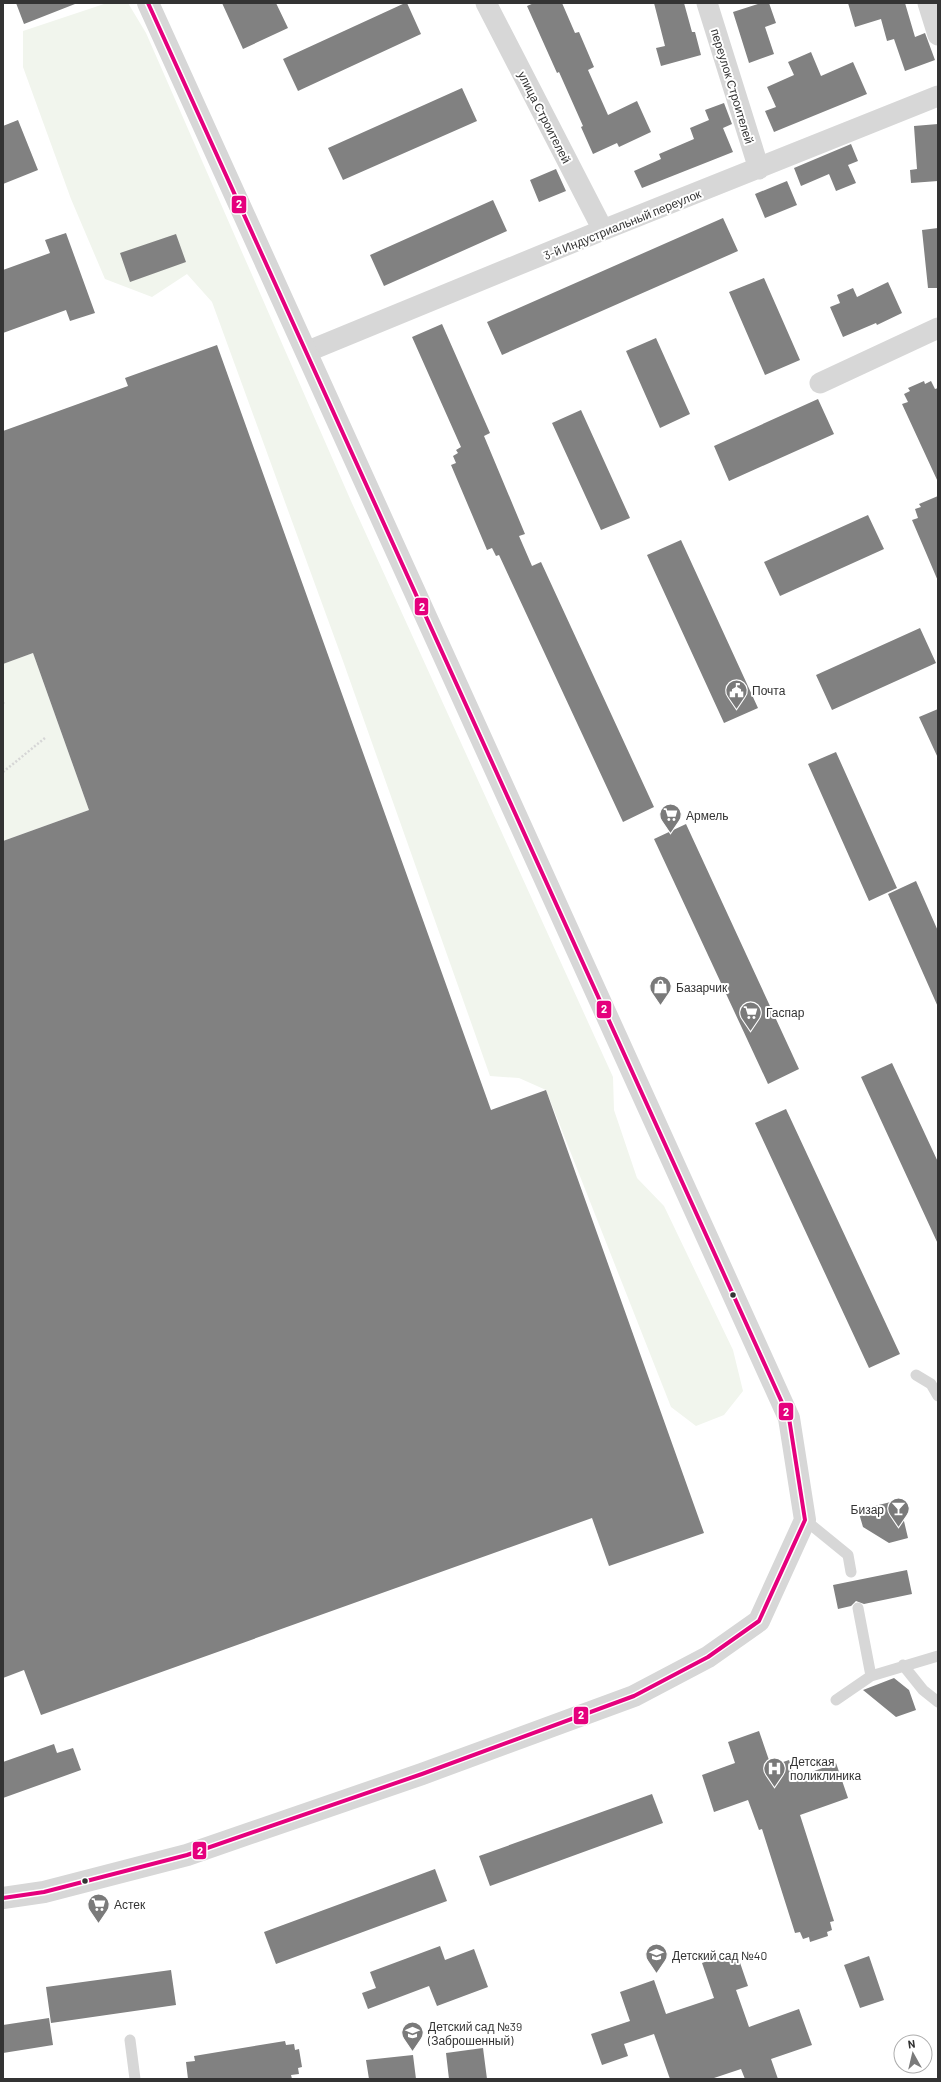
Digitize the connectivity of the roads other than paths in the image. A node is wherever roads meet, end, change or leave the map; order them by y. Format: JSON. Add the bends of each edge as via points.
{"nodes":[{"id":1,"x":148,"y":3,"type":"edge"},
{"id":2,"x":486,"y":3,"type":"edge"},
{"id":3,"x":708,"y":3,"type":"edge"},
{"id":4,"x":928,"y":3,"type":"edge"},
{"id":5,"x":938,"y":35,"type":"edge"},
{"id":6,"x":938,"y":96,"type":"edge"},
{"id":7,"x":760,"y":169,"type":"junction"},
{"id":8,"x":603,"y":230,"type":"junction"},
{"id":9,"x":938,"y":328,"type":"edge"},
{"id":10,"x":306,"y":352,"type":"junction"},
{"id":11,"x":820,"y":383,"type":"dead end"},
{"id":12,"x":916,"y":1375,"type":"dead end"},
{"id":13,"x":938,"y":1396,"type":"edge"},
{"id":14,"x":805,"y":1520,"type":"junction"},
{"id":15,"x":851,"y":1572,"type":"dead end"},
{"id":16,"x":858,"y":1608,"type":"dead end"},
{"id":17,"x":938,"y":1656,"type":"edge"},
{"id":18,"x":903,"y":1665,"type":"junction"},
{"id":19,"x":871,"y":1676,"type":"junction"},
{"id":20,"x":836,"y":1700,"type":"dead end"},
{"id":21,"x":938,"y":1702,"type":"edge"},
{"id":22,"x":3,"y":1898,"type":"edge"},
{"id":23,"x":130,"y":2040,"type":"dead end"},
{"id":24,"x":135,"y":2079,"type":"edge"}],
"edges":[{"from":1,"to":10,"type":"street"},
{"from":2,"to":8,"type":"street","name":"улица Строителей"},
{"from":3,"to":7,"type":"street","name":"переулок Строителей"},
{"from":4,"to":5,"type":"street"},
{"from":6,"to":7,"type":"street","name":"3-й Индустриальный переулок"},
{"from":7,"to":8,"type":"street","name":"3-й Индустриальный переулок"},
{"from":8,"to":10,"type":"street","name":"3-й Индустриальный переулок"},
{"from":9,"to":11,"type":"street"},
{"from":10,"to":14,"type":"street","via":[[789,1418]]},
{"from":12,"to":13,"type":"lane","via":[[931,1384]]},
{"from":14,"to":15,"type":"lane","via":[[848,1555]]},
{"from":14,"to":22,"type":"street","via":[[759,1621],[708,1658],[634,1696],[466,1758],[187,1855],[44,1892]]},
{"from":16,"to":19,"type":"lane"},
{"from":17,"to":18,"type":"lane"},
{"from":18,"to":19,"type":"lane"},
{"from":18,"to":21,"type":"lane","via":[[922,1690]]},
{"from":19,"to":20,"type":"lane"},
{"from":23,"to":24,"type":"lane"}]}
